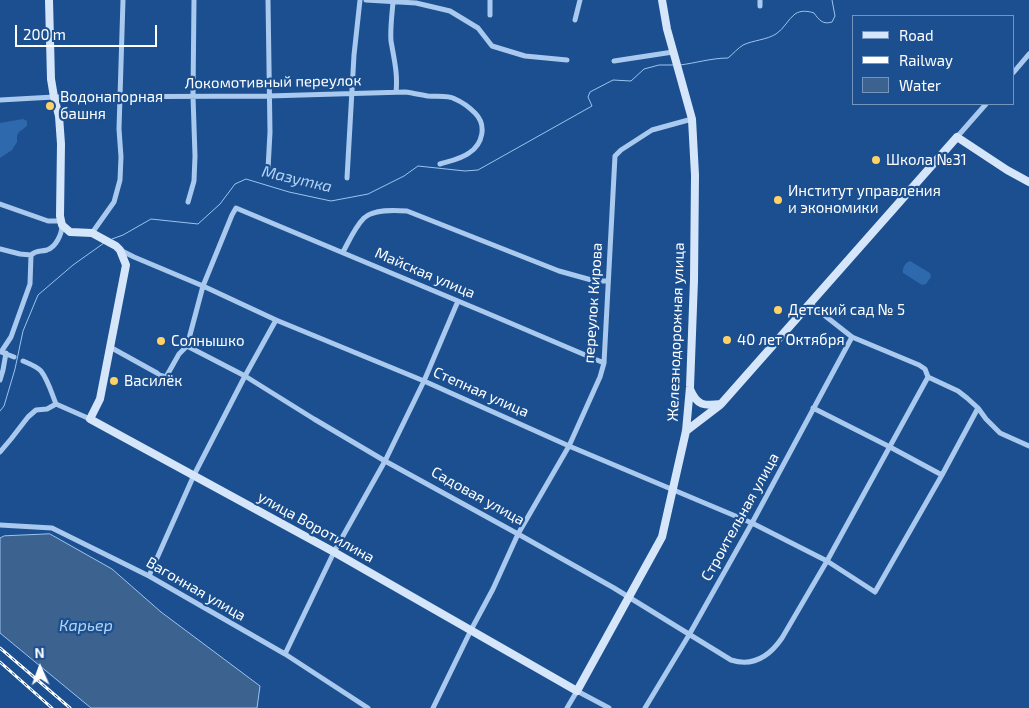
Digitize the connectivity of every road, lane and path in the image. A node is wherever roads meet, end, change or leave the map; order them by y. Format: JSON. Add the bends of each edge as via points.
{"nodes":[{"id":1,"x":49,"y":0,"type":"edge"},
{"id":2,"x":123,"y":0,"type":"edge"},
{"id":3,"x":194,"y":0,"type":"edge"},
{"id":4,"x":268,"y":0,"type":"edge"},
{"id":5,"x":360,"y":0,"type":"edge"},
{"id":6,"x":366,"y":0,"type":"edge"},
{"id":7,"x":490,"y":0,"type":"edge"},
{"id":8,"x":580,"y":0,"type":"edge"},
{"id":9,"x":662,"y":0,"type":"edge"},
{"id":10,"x":393,"y":2,"type":"junction"},
{"id":11,"x":416,"y":2,"type":"edge"},
{"id":12,"x":490,"y":15,"type":"dead end"},
{"id":13,"x":575,"y":20,"type":"dead end"},
{"id":14,"x":673,"y":52,"type":"junction"},
{"id":15,"x":1029,"y":54,"type":"edge"},
{"id":16,"x":567,"y":60,"type":"dead end"},
{"id":17,"x":614,"y":61,"type":"dead end"},
{"id":18,"x":1014,"y":72,"type":"edge"},
{"id":19,"x":396,"y":92,"type":"junction"},
{"id":20,"x":351,"y":94,"type":"junction"},
{"id":21,"x":120,"y":96,"type":"junction"},
{"id":22,"x":193,"y":96,"type":"junction"},
{"id":23,"x":268,"y":96,"type":"junction"},
{"id":24,"x":54,"y":97,"type":"junction"},
{"id":25,"x":0,"y":100,"type":"edge"},
{"id":26,"x":985,"y":105,"type":"edge"},
{"id":27,"x":692,"y":120,"type":"junction"},
{"id":28,"x":958,"y":137,"type":"junction"},
{"id":29,"x":440,"y":164,"type":"dead end"},
{"id":30,"x":268,"y":169,"type":"dead end"},
{"id":31,"x":347,"y":178,"type":"dead end"},
{"id":32,"x":1029,"y":182,"type":"edge"},
{"id":33,"x":188,"y":202,"type":"dead end"},
{"id":34,"x":0,"y":204,"type":"edge"},
{"id":35,"x":62,"y":223,"type":"junction"},
{"id":36,"x":92,"y":233,"type":"junction"},
{"id":37,"x":0,"y":249,"type":"edge"},
{"id":38,"x":120,"y":250,"type":"junction"},
{"id":39,"x":343,"y":252,"type":"junction"},
{"id":40,"x":31,"y":255,"type":"junction"},
{"id":41,"x":608,"y":281,"type":"junction"},
{"id":42,"x":203,"y":286,"type":"junction"},
{"id":43,"x":458,"y":301,"type":"junction"},
{"id":44,"x":810,"y":304,"type":"junction"},
{"id":45,"x":276,"y":320,"type":"junction"},
{"id":46,"x":852,"y":337,"type":"junction"},
{"id":47,"x":187,"y":346,"type":"junction"},
{"id":48,"x":110,"y":347,"type":"junction"},
{"id":49,"x":2,"y":352,"type":"edge"},
{"id":50,"x":14,"y":356,"type":"dead end"},
{"id":51,"x":23,"y":361,"type":"dead end"},
{"id":52,"x":604,"y":363,"type":"junction"},
{"id":53,"x":245,"y":376,"type":"junction"},
{"id":54,"x":928,"y":377,"type":"junction"},
{"id":55,"x":0,"y":380,"type":"edge"},
{"id":56,"x":424,"y":381,"type":"junction"},
{"id":57,"x":690,"y":387,"type":"junction"},
{"id":58,"x":56,"y":404,"type":"junction"},
{"id":59,"x":721,"y":404,"type":"junction"},
{"id":60,"x":813,"y":408,"type":"junction"},
{"id":61,"x":978,"y":408,"type":"junction"},
{"id":62,"x":90,"y":419,"type":"junction"},
{"id":63,"x":686,"y":431,"type":"junction"},
{"id":64,"x":569,"y":446,"type":"junction"},
{"id":65,"x":1029,"y":446,"type":"edge"},
{"id":66,"x":890,"y":447,"type":"junction"},
{"id":67,"x":0,"y":452,"type":"edge"},
{"id":68,"x":385,"y":461,"type":"junction"},
{"id":69,"x":194,"y":475,"type":"junction"},
{"id":70,"x":942,"y":475,"type":"junction"},
{"id":71,"x":673,"y":489,"type":"junction"},
{"id":72,"x":752,"y":523,"type":"junction"},
{"id":73,"x":0,"y":525,"type":"edge"},
{"id":74,"x":518,"y":534,"type":"junction"},
{"id":75,"x":334,"y":552,"type":"junction"},
{"id":76,"x":827,"y":561,"type":"junction"},
{"id":77,"x":149,"y":576,"type":"junction"},
{"id":78,"x":628,"y":597,"type":"junction"},
{"id":79,"x":471,"y":630,"type":"junction"},
{"id":80,"x":689,"y":635,"type":"junction"},
{"id":81,"x":285,"y":654,"type":"junction"},
{"id":82,"x":577,"y":691,"type":"junction"},
{"id":83,"x":368,"y":708,"type":"edge"},
{"id":84,"x":433,"y":708,"type":"edge"},
{"id":85,"x":567,"y":708,"type":"edge"},
{"id":86,"x":609,"y":708,"type":"edge"},
{"id":87,"x":645,"y":708,"type":"edge"}],
"edges":[{"from":1,"to":24,"type":"street"},
{"from":2,"to":21,"type":"street"},
{"from":3,"to":22,"type":"street"},
{"from":4,"to":23,"type":"street"},
{"from":5,"to":20,"type":"street"},
{"from":6,"to":10,"type":"street"},
{"from":7,"to":12,"type":"street"},
{"from":8,"to":13,"type":"street"},
{"from":9,"to":14,"type":"street","name":"Железнодорожная улица"},
{"from":10,"to":11,"type":"street"},
{"from":10,"to":19,"type":"street","via":[[391,36]]},
{"from":11,"to":16,"type":"street","via":[[450,11],[478,28],[492,46],[525,56]]},
{"from":14,"to":17,"type":"street"},
{"from":14,"to":27,"type":"street","name":"Железнодорожная улица"},
{"from":15,"to":18,"type":"street"},
{"from":19,"to":20,"type":"street","name":"Локомотивный переулок"},
{"from":19,"to":29,"type":"street","name":"Локомотивный переулок","via":[[454,98],[479,118],[483,129],[478,145],[463,157]]},
{"from":20,"to":23,"type":"street","name":"Локомотивный переулок"},
{"from":20,"to":31,"type":"street"},
{"from":21,"to":22,"type":"street","name":"Локомотивный переулок"},
{"from":21,"to":24,"type":"street","name":"Локомотивный переулок"},
{"from":21,"to":36,"type":"street","via":[[120,180],[114,202]]},
{"from":22,"to":23,"type":"street","name":"Локомотивный переулок"},
{"from":22,"to":33,"type":"street","via":[[196,156]]},
{"from":23,"to":30,"type":"street"},
{"from":24,"to":25,"type":"street","name":"Локомотивный переулок"},
{"from":24,"to":35,"type":"street","via":[[59,116]]},
{"from":26,"to":28,"type":"street"},
{"from":27,"to":41,"type":"street","name":"переулок Кирова","via":[[652,130],[615,156]]},
{"from":27,"to":57,"type":"street","name":"Железнодорожная улица","via":[[695,184]]},
{"from":28,"to":32,"type":"street"},
{"from":28,"to":44,"type":"street"},
{"from":34,"to":35,"type":"street"},
{"from":35,"to":36,"type":"street","name":"Степная улица","via":[[70,232]]},
{"from":35,"to":40,"type":"street","via":[[55,245]]},
{"from":36,"to":38,"type":"street","name":"Степная улица"},
{"from":37,"to":40,"type":"street"},
{"from":38,"to":42,"type":"street","name":"Степная улица"},
{"from":38,"to":48,"type":"street","via":[[126,265]]},
{"from":39,"to":41,"type":"street","via":[[365,217],[391,210],[407,211],[559,271],[595,281]]},
{"from":39,"to":42,"type":"street","name":"Майская улица","via":[[236,208]]},
{"from":39,"to":43,"type":"street","name":"Майская улица"},
{"from":40,"to":49,"type":"street","via":[[30,284],[11,337]]},
{"from":41,"to":52,"type":"street","name":"переулок Кирова"},
{"from":42,"to":45,"type":"street","name":"Степная улица"},
{"from":42,"to":47,"type":"street"},
{"from":43,"to":52,"type":"street","name":"Майская улица"},
{"from":43,"to":56,"type":"street"},
{"from":44,"to":46,"type":"street"},
{"from":44,"to":59,"type":"street"},
{"from":45,"to":53,"type":"street"},
{"from":45,"to":56,"type":"street","name":"Степная улица"},
{"from":46,"to":54,"type":"street","via":[[918,364]]},
{"from":46,"to":60,"type":"street","name":"Строительная улица"},
{"from":47,"to":48,"type":"street","via":[[166,377]]},
{"from":47,"to":53,"type":"street","name":"Садовая улица"},
{"from":48,"to":62,"type":"street","via":[[100,399]]},
{"from":49,"to":50,"type":"street"},
{"from":49,"to":55,"type":"street","via":[[4,370]]},
{"from":51,"to":58,"type":"street","via":[[41,371]]},
{"from":52,"to":64,"type":"street","name":"переулок Кирова"},
{"from":53,"to":68,"type":"street","name":"Садовая улица"},
{"from":53,"to":69,"type":"street"},
{"from":54,"to":61,"type":"street","via":[[958,391]]},
{"from":54,"to":66,"type":"street"},
{"from":56,"to":64,"type":"street","name":"Степная улица"},
{"from":56,"to":68,"type":"street"},
{"from":57,"to":59,"type":"street","via":[[696,400],[703,405]]},
{"from":57,"to":63,"type":"street","name":"Железнодорожная улица"},
{"from":58,"to":62,"type":"street","name":"улица Воротилина"},
{"from":58,"to":67,"type":"street","via":[[47,410],[36,410]]},
{"from":59,"to":63,"type":"street"},
{"from":60,"to":66,"type":"street"},
{"from":60,"to":72,"type":"street","name":"Строительная улица"},
{"from":61,"to":65,"type":"street","via":[[1000,433]]},
{"from":61,"to":70,"type":"street"},
{"from":62,"to":69,"type":"street","name":"улица Воротилина"},
{"from":63,"to":71,"type":"street","name":"Железнодорожная улица"},
{"from":64,"to":71,"type":"street","name":"Степная улица"},
{"from":64,"to":74,"type":"street","name":"переулок Кирова"},
{"from":66,"to":70,"type":"street"},
{"from":66,"to":76,"type":"street"},
{"from":68,"to":74,"type":"street","name":"Садовая улица"},
{"from":68,"to":75,"type":"street"},
{"from":69,"to":75,"type":"street","name":"улица Воротилина"},
{"from":69,"to":77,"type":"street"},
{"from":70,"to":76,"type":"street","name":"Степная улица","via":[[875,592]]},
{"from":71,"to":72,"type":"street","name":"Степная улица"},
{"from":71,"to":78,"type":"street","name":"Железнодорожная улица","via":[[662,536]]},
{"from":72,"to":76,"type":"street","name":"Степная улица"},
{"from":72,"to":80,"type":"street","name":"Строительная улица"},
{"from":73,"to":77,"type":"street","name":"Вагонная улица","via":[[52,528]]},
{"from":74,"to":78,"type":"street","name":"Садовая улица"},
{"from":74,"to":79,"type":"street","name":"переулок Кирова"},
{"from":75,"to":79,"type":"street","name":"улица Воротилина"},
{"from":75,"to":81,"type":"street"},
{"from":76,"to":80,"type":"street","name":"Садовая улица","via":[[779,643],[768,655],[748,662],[731,660]]},
{"from":77,"to":81,"type":"street","name":"Вагонная улица"},
{"from":78,"to":80,"type":"street","name":"Садовая улица"},
{"from":78,"to":82,"type":"street","name":"Железнодорожная улица"},
{"from":79,"to":82,"type":"street","name":"улица Воротилина"},
{"from":79,"to":84,"type":"street","name":"переулок Кирова"},
{"from":80,"to":87,"type":"street","name":"Строительная улица"},
{"from":81,"to":83,"type":"street","name":"Вагонная улица"},
{"from":82,"to":85,"type":"street","name":"Железнодорожная улица"},
{"from":82,"to":86,"type":"street","name":"улица Воротилина"}]}
